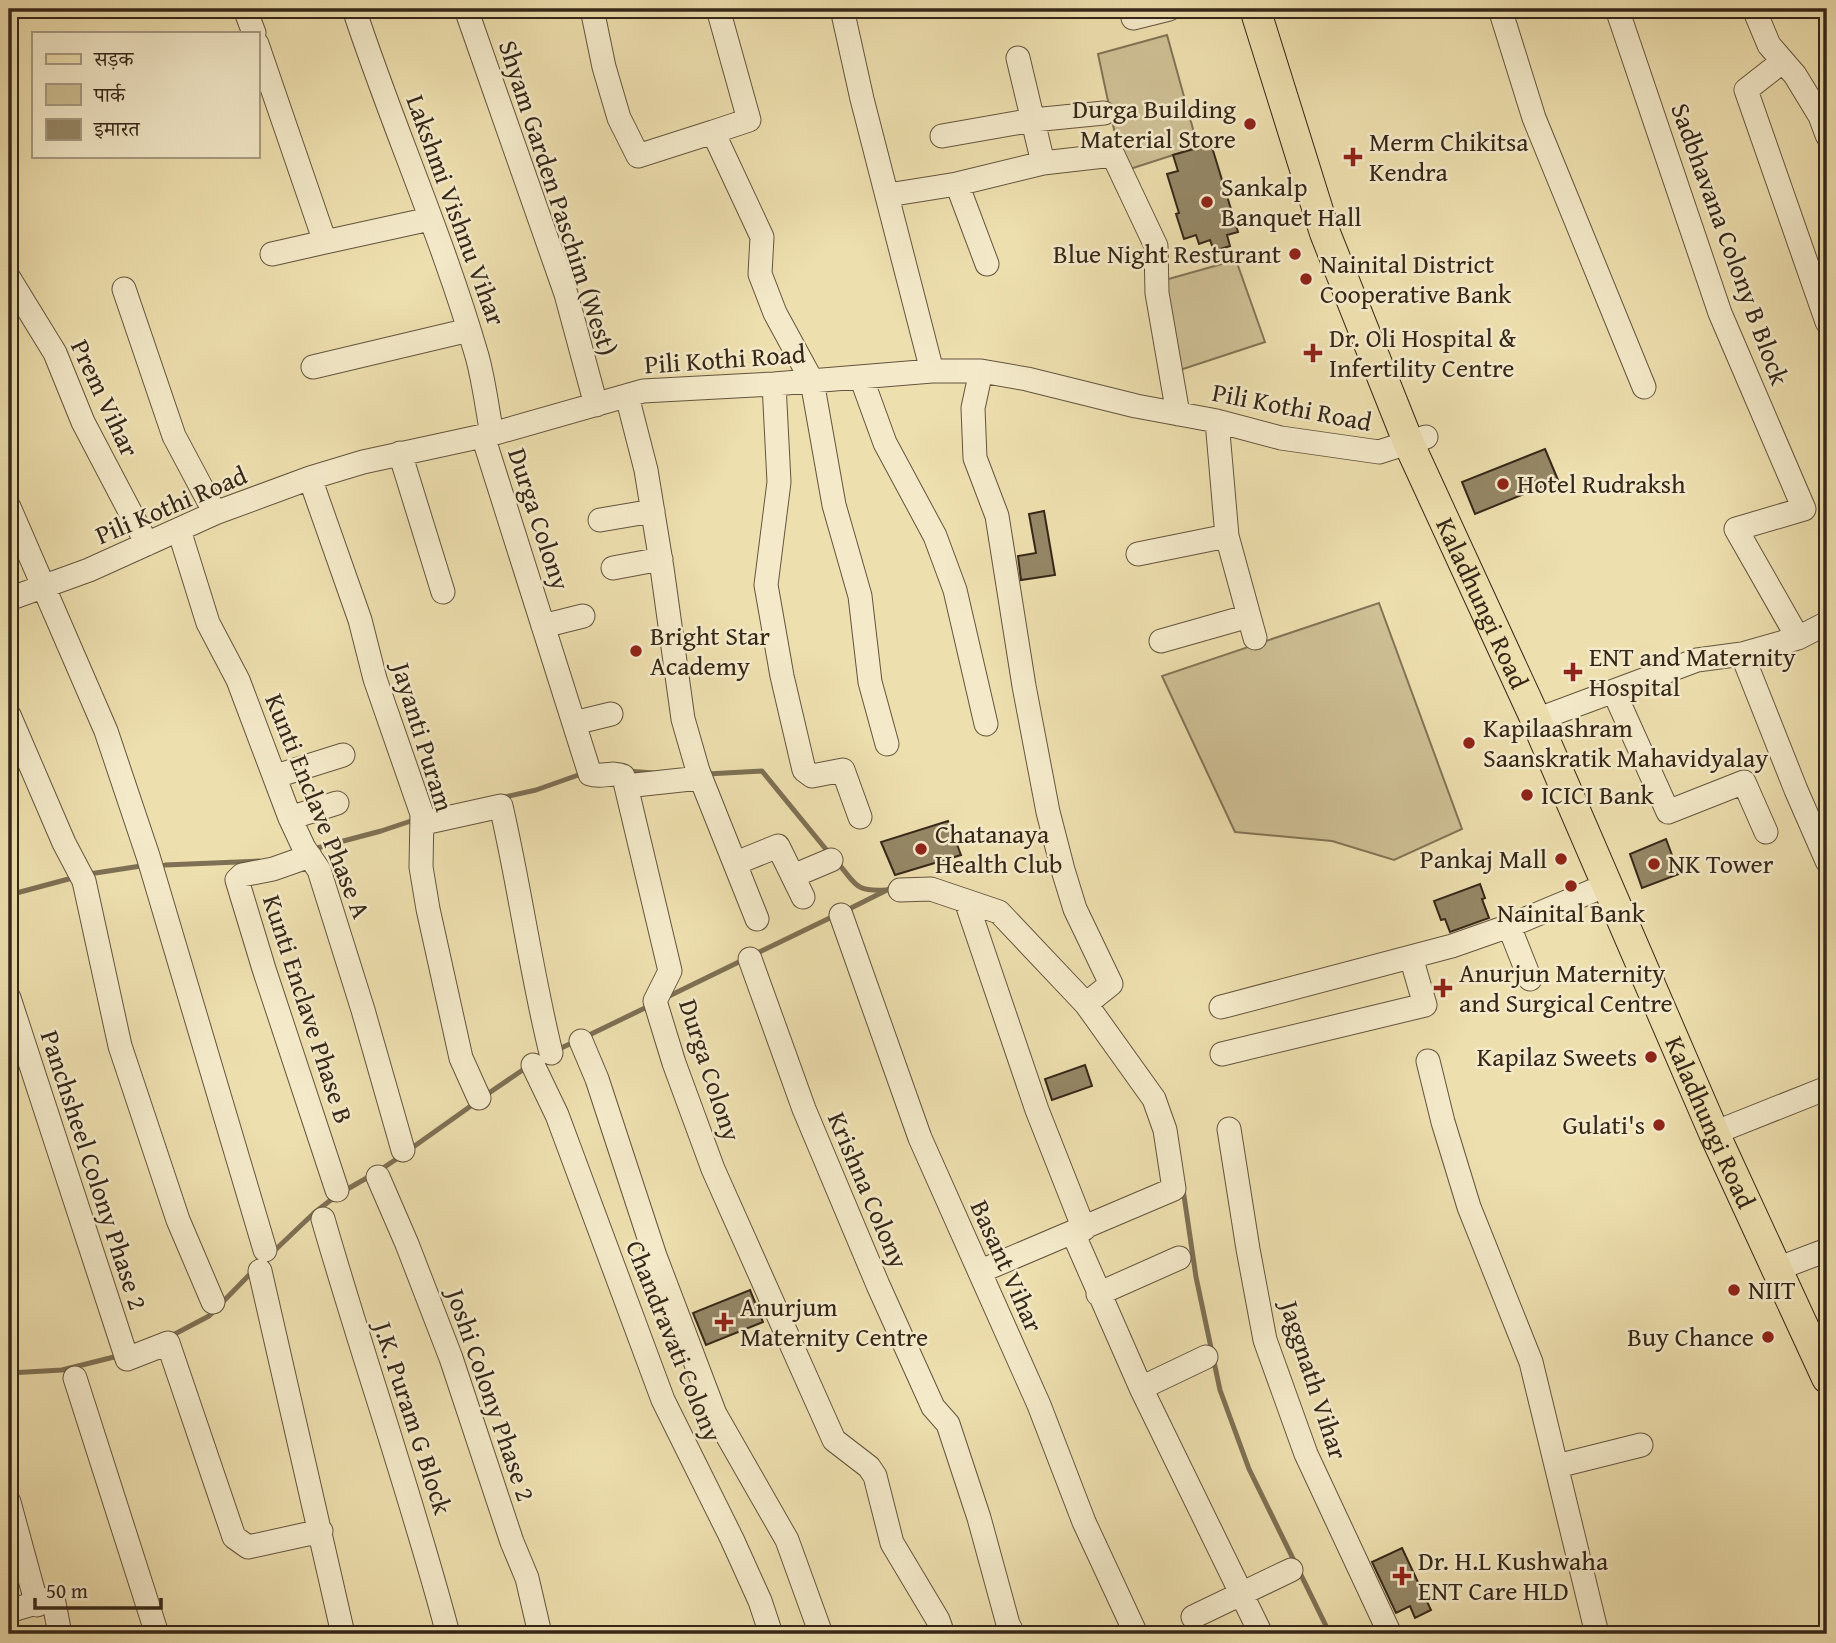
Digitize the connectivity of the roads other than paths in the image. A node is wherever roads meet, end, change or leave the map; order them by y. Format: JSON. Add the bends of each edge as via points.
{"nodes":[{"id":1,"x":245,"y":9,"type":"edge"},
{"id":2,"x":354,"y":9,"type":"edge"},
{"id":3,"x":466,"y":9,"type":"edge"},
{"id":4,"x":592,"y":9,"type":"edge"},
{"id":5,"x":718,"y":9,"type":"edge"},
{"id":6,"x":842,"y":9,"type":"edge"},
{"id":7,"x":1169,"y":9,"type":"edge"},
{"id":8,"x":1255,"y":9,"type":"edge"},
{"id":9,"x":1270,"y":9,"type":"edge"},
{"id":10,"x":1500,"y":9,"type":"edge"},
{"id":11,"x":1617,"y":9,"type":"edge"},
{"id":12,"x":1754,"y":9,"type":"edge"},
{"id":13,"x":1133,"y":18,"type":"dead end"},
{"id":14,"x":254,"y":32,"type":"edge"},
{"id":15,"x":259,"y":50,"type":"edge"},
{"id":16,"x":1018,"y":58,"type":"dead end"},
{"id":17,"x":1783,"y":61,"type":"junction"},
{"id":18,"x":1104,"y":113,"type":"dead end"},
{"id":19,"x":1033,"y":120,"type":"junction"},
{"id":20,"x":713,"y":132,"type":"junction"},
{"id":21,"x":1827,"y":135,"type":"edge"},
{"id":22,"x":942,"y":136,"type":"dead end"},
{"id":23,"x":1043,"y":163,"type":"junction"},
{"id":24,"x":957,"y":184,"type":"junction"},
{"id":25,"x":888,"y":195,"type":"junction"},
{"id":26,"x":430,"y":219,"type":"junction"},
{"id":27,"x":325,"y":242,"type":"junction"},
{"id":28,"x":272,"y":254,"type":"dead end"},
{"id":29,"x":987,"y":264,"type":"dead end"},
{"id":30,"x":9,"y":278,"type":"edge"},
{"id":31,"x":124,"y":289,"type":"dead end"},
{"id":32,"x":1827,"y":322,"type":"edge"},
{"id":33,"x":469,"y":330,"type":"junction"},
{"id":34,"x":313,"y":367,"type":"dead end"},
{"id":35,"x":932,"y":371,"type":"junction"},
{"id":36,"x":981,"y":371,"type":"junction"},
{"id":37,"x":861,"y":377,"type":"junction"},
{"id":38,"x":812,"y":381,"type":"junction"},
{"id":39,"x":774,"y":384,"type":"junction"},
{"id":40,"x":1644,"y":387,"type":"dead end"},
{"id":41,"x":627,"y":396,"type":"junction"},
{"id":42,"x":596,"y":405,"type":"junction"},
{"id":43,"x":1178,"y":414,"type":"junction"},
{"id":44,"x":1217,"y":421,"type":"junction"},
{"id":45,"x":487,"y":435,"type":"junction"},
{"id":46,"x":1418,"y":441,"type":"junction"},
{"id":47,"x":400,"y":453,"type":"junction"},
{"id":48,"x":310,"y":478,"type":"junction"},
{"id":49,"x":9,"y":508,"type":"edge"},
{"id":50,"x":653,"y":512,"type":"junction"},
{"id":51,"x":215,"y":513,"type":"junction"},
{"id":52,"x":600,"y":520,"type":"dead end"},
{"id":53,"x":179,"y":530,"type":"junction"},
{"id":54,"x":1227,"y":536,"type":"junction"},
{"id":55,"x":147,"y":544,"type":"junction"},
{"id":56,"x":1138,"y":554,"type":"dead end"},
{"id":57,"x":661,"y":559,"type":"junction"},
{"id":58,"x":613,"y":568,"type":"dead end"},
{"id":59,"x":42,"y":589,"type":"junction"},
{"id":60,"x":443,"y":592,"type":"dead end"},
{"id":61,"x":9,"y":599,"type":"edge"},
{"id":62,"x":583,"y":616,"type":"dead end"},
{"id":63,"x":1249,"y":616,"type":"junction"},
{"id":64,"x":543,"y":626,"type":"junction"},
{"id":65,"x":1825,"y":630,"type":"edge"},
{"id":66,"x":1798,"y":638,"type":"junction"},
{"id":67,"x":1255,"y":639,"type":"dead end"},
{"id":68,"x":1161,"y":641,"type":"dead end"},
{"id":69,"x":1742,"y":654,"type":"junction"},
{"id":70,"x":1614,"y":692,"type":"junction"},
{"id":71,"x":611,"y":714,"type":"dead end"},
{"id":72,"x":9,"y":715,"type":"edge"},
{"id":73,"x":1545,"y":717,"type":"junction"},
{"id":74,"x":573,"y":723,"type":"junction"},
{"id":75,"x":986,"y":724,"type":"dead end"},
{"id":76,"x":887,"y":744,"type":"dead end"},
{"id":77,"x":343,"y":755,"type":"dead end"},
{"id":78,"x":276,"y":776,"type":"junction"},
{"id":79,"x":701,"y":778,"type":"junction"},
{"id":80,"x":626,"y":786,"type":"junction"},
{"id":81,"x":337,"y":803,"type":"dead end"},
{"id":82,"x":860,"y":817,"type":"dead end"},
{"id":83,"x":290,"y":818,"type":"junction"},
{"id":84,"x":424,"y":823,"type":"junction"},
{"id":85,"x":1766,"y":832,"type":"dead end"},
{"id":86,"x":310,"y":856,"type":"junction"},
{"id":87,"x":831,"y":860,"type":"dead end"},
{"id":88,"x":1827,"y":861,"type":"edge"},
{"id":89,"x":736,"y":863,"type":"junction"},
{"id":90,"x":900,"y":890,"type":"dead end"},
{"id":91,"x":1618,"y":891,"type":"junction"},
{"id":92,"x":966,"y":901,"type":"junction"},
{"id":93,"x":841,"y":915,"type":"dead end"},
{"id":94,"x":757,"y":919,"type":"dead end"},
{"id":95,"x":1509,"y":926,"type":"junction"},
{"id":96,"x":1411,"y":957,"type":"junction"},
{"id":97,"x":750,"y":959,"type":"dead end"},
{"id":98,"x":1530,"y":979,"type":"dead end"},
{"id":99,"x":9,"y":998,"type":"edge"},
{"id":100,"x":1086,"y":1004,"type":"junction"},
{"id":101,"x":1221,"y":1007,"type":"dead end"},
{"id":102,"x":581,"y":1041,"type":"dead end"},
{"id":103,"x":1222,"y":1055,"type":"dead end"},
{"id":104,"x":1429,"y":1061,"type":"dead end"},
{"id":105,"x":1827,"y":1088,"type":"edge"},
{"id":106,"x":479,"y":1098,"type":"dead end"},
{"id":107,"x":1229,"y":1129,"type":"dead end"},
{"id":108,"x":1722,"y":1130,"type":"junction"},
{"id":109,"x":403,"y":1150,"type":"dead end"},
{"id":110,"x":378,"y":1177,"type":"dead end"},
{"id":111,"x":337,"y":1190,"type":"dead end"},
{"id":112,"x":323,"y":1219,"type":"dead end"},
{"id":113,"x":1078,"y":1231,"type":"junction"},
{"id":114,"x":1827,"y":1250,"type":"edge"},
{"id":115,"x":1179,"y":1258,"type":"dead end"},
{"id":116,"x":1785,"y":1265,"type":"junction"},
{"id":117,"x":981,"y":1270,"type":"junction"},
{"id":118,"x":1098,"y":1294,"type":"junction"},
{"id":119,"x":212,"y":1302,"type":"dead end"},
{"id":120,"x":1827,"y":1337,"type":"edge"},
{"id":121,"x":1206,"y":1357,"type":"dead end"},
{"id":122,"x":75,"y":1378,"type":"dead end"},
{"id":123,"x":1827,"y":1378,"type":"edge"},
{"id":124,"x":1141,"y":1388,"type":"junction"},
{"id":125,"x":1641,"y":1445,"type":"dead end"},
{"id":126,"x":1557,"y":1466,"type":"junction"},
{"id":127,"x":9,"y":1502,"type":"edge"},
{"id":128,"x":321,"y":1531,"type":"junction"},
{"id":129,"x":1291,"y":1570,"type":"dead end"},
{"id":130,"x":1242,"y":1592,"type":"junction"},
{"id":131,"x":37,"y":1605,"type":"junction"},
{"id":132,"x":9,"y":1611,"type":"edge"},
{"id":133,"x":1193,"y":1617,"type":"dead end"},
{"id":134,"x":60,"y":1634,"type":"edge"},
{"id":135,"x":157,"y":1634,"type":"edge"},
{"id":136,"x":343,"y":1634,"type":"edge"},
{"id":137,"x":448,"y":1634,"type":"edge"},
{"id":138,"x":540,"y":1634,"type":"edge"},
{"id":139,"x":771,"y":1634,"type":"edge"},
{"id":140,"x":821,"y":1634,"type":"edge"},
{"id":141,"x":943,"y":1634,"type":"edge"},
{"id":142,"x":1013,"y":1634,"type":"edge"},
{"id":143,"x":1136,"y":1634,"type":"edge"},
{"id":144,"x":1261,"y":1634,"type":"edge"},
{"id":145,"x":1390,"y":1634,"type":"edge"},
{"id":146,"x":1597,"y":1634,"type":"edge"}],
"edges":[{"from":1,"to":14,"type":"street"},
{"from":2,"to":26,"type":"street","name":"Lakshmi Vishnu Vihar"},
{"from":3,"to":42,"type":"street","name":"Shyam Garden Paschim (West)","via":[[566,294]]},
{"from":4,"to":20,"type":"street","via":[[619,118],[638,156]]},
{"from":5,"to":20,"type":"street","via":[[749,120]]},
{"from":6,"to":25,"type":"street"},
{"from":7,"to":13,"type":"street"},
{"from":8,"to":46,"type":"main road","name":"Kaladhungi Road","via":[[1325,233]]},
{"from":9,"to":46,"type":"main road","name":"Kaladhungi Road"},
{"from":10,"to":40,"type":"street","via":[[1534,118]]},
{"from":11,"to":66,"type":"street","name":"Sadbhavana Colony B Block","via":[[1720,313],[1804,509],[1736,529]]},
{"from":12,"to":17,"type":"street","via":[[1769,45]]},
{"from":15,"to":27,"type":"street"},
{"from":16,"to":19,"type":"street"},
{"from":17,"to":21,"type":"street","via":[[1820,116]]},
{"from":17,"to":32,"type":"street","via":[[1746,90]]},
{"from":18,"to":19,"type":"street"},
{"from":19,"to":22,"type":"street"},
{"from":19,"to":23,"type":"street"},
{"from":20,"to":38,"type":"street","via":[[762,237],[760,274],[775,313]]},
{"from":23,"to":24,"type":"street"},
{"from":23,"to":43,"type":"street","via":[[1113,155],[1156,246],[1157,293]]},
{"from":24,"to":25,"type":"street"},
{"from":24,"to":29,"type":"street"},
{"from":25,"to":35,"type":"street"},
{"from":26,"to":27,"type":"street"},
{"from":26,"to":33,"type":"street","name":"Lakshmi Vishnu Vihar"},
{"from":27,"to":28,"type":"street"},
{"from":30,"to":55,"type":"street","name":"Prem Vihar","via":[[55,353],[83,422]]},
{"from":31,"to":51,"type":"street","via":[[174,436]]},
{"from":33,"to":34,"type":"street"},
{"from":33,"to":45,"type":"street","name":"Lakshmi Vishnu Vihar","via":[[478,358]]},
{"from":35,"to":36,"type":"street","name":"Pili Kothi Road"},
{"from":35,"to":37,"type":"street","name":"Pili Kothi Road"},
{"from":36,"to":43,"type":"street","name":"Pili Kothi Road"},
{"from":36,"to":100,"type":"street","via":[[973,408],[975,458],[997,516],[1046,800],[1075,909],[1111,984]]},
{"from":37,"to":38,"type":"street","name":"Pili Kothi Road"},
{"from":37,"to":75,"type":"street","via":[[885,443],[934,536],[955,590]]},
{"from":38,"to":39,"type":"street","name":"Pili Kothi Road"},
{"from":38,"to":76,"type":"street","via":[[834,505],[860,596],[870,682]]},
{"from":39,"to":41,"type":"street","name":"Pili Kothi Road","via":[[643,391]]},
{"from":39,"to":82,"type":"street","via":[[779,482],[766,585],[782,676],[804,770],[812,776],[843,770]]},
{"from":41,"to":42,"type":"street","name":"Pili Kothi Road"},
{"from":41,"to":50,"type":"street"},
{"from":42,"to":45,"type":"street","name":"Pili Kothi Road"},
{"from":43,"to":44,"type":"street","name":"Pili Kothi Road"},
{"from":44,"to":46,"type":"street","name":"Pili Kothi Road","via":[[1281,438],[1379,452]]},
{"from":44,"to":54,"type":"street"},
{"from":45,"to":47,"type":"street","name":"Pili Kothi Road"},
{"from":45,"to":64,"type":"street","name":"Durga Colony"},
{"from":46,"to":73,"type":"main road","name":"Kaladhungi Road"},
{"from":47,"to":48,"type":"street","name":"Pili Kothi Road"},
{"from":47,"to":60,"type":"street"},
{"from":48,"to":51,"type":"street","name":"Pili Kothi Road"},
{"from":48,"to":84,"type":"street","name":"Jayanti Puram"},
{"from":49,"to":59,"type":"street"},
{"from":50,"to":52,"type":"street"},
{"from":50,"to":57,"type":"street"},
{"from":51,"to":53,"type":"street","name":"Pili Kothi Road"},
{"from":53,"to":55,"type":"street","name":"Pili Kothi Road"},
{"from":53,"to":78,"type":"street","name":"Kunti Enclave Phase A","via":[[208,623],[238,680]]},
{"from":54,"to":56,"type":"street"},
{"from":54,"to":63,"type":"street"},
{"from":55,"to":59,"type":"street","name":"Pili Kothi Road"},
{"from":57,"to":58,"type":"street"},
{"from":57,"to":79,"type":"street","via":[[683,719]]},
{"from":59,"to":61,"type":"street","name":"Pili Kothi Road"},
{"from":59,"to":128,"type":"street","via":[[106,731],[139,831],[263,1261]]},
{"from":62,"to":64,"type":"street"},
{"from":63,"to":67,"type":"street"},
{"from":63,"to":68,"type":"street"},
{"from":64,"to":74,"type":"street","name":"Durga Colony"},
{"from":65,"to":66,"type":"street"},
{"from":66,"to":69,"type":"street"},
{"from":69,"to":70,"type":"street","via":[[1697,660]]},
{"from":69,"to":88,"type":"street"},
{"from":70,"to":73,"type":"street"},
{"from":70,"to":85,"type":"street","via":[[1668,812],[1744,782]]},
{"from":71,"to":74,"type":"street"},
{"from":72,"to":119,"type":"street","via":[[84,881],[120,1046],[178,1220]]},
{"from":73,"to":91,"type":"main road","name":"Kaladhungi Road"},
{"from":74,"to":80,"type":"street","name":"Durga Colony","via":[[590,774],[618,774]]},
{"from":77,"to":78,"type":"street"},
{"from":78,"to":83,"type":"street","name":"Kunti Enclave Phase A"},
{"from":79,"to":80,"type":"street"},
{"from":79,"to":89,"type":"street"},
{"from":80,"to":141,"type":"street","name":"Durga Colony","via":[[670,971],[656,1005],[712,1169],[834,1440],[875,1476],[892,1543]]},
{"from":81,"to":83,"type":"street"},
{"from":83,"to":86,"type":"street","name":"Kunti Enclave Phase A"},
{"from":84,"to":106,"type":"street","name":"Jayanti Puram","via":[[421,867],[428,909],[461,1058]]},
{"from":84,"to":139,"type":"street","name":"Chandravati Colony","via":[[501,806],[539,1006],[542,1059],[557,1115],[663,1400],[732,1539]]},
{"from":86,"to":109,"type":"street","name":"Kunti Enclave Phase A","via":[[319,870]]},
{"from":86,"to":111,"type":"street","name":"Kunti Enclave Phase B","via":[[242,874],[237,880]]},
{"from":87,"to":89,"type":"street","via":[[798,887],[778,846]]},
{"from":89,"to":94,"type":"street"},
{"from":90,"to":92,"type":"street","via":[[930,889]]},
{"from":91,"to":95,"type":"street"},
{"from":91,"to":108,"type":"main road","name":"Kaladhungi Road"},
{"from":92,"to":100,"type":"street","via":[[999,912]]},
{"from":92,"to":113,"type":"street"},
{"from":93,"to":117,"type":"street","name":"Basant Vihar","via":[[920,1138]]},
{"from":95,"to":96,"type":"street"},
{"from":95,"to":98,"type":"street"},
{"from":96,"to":101,"type":"street"},
{"from":96,"to":103,"type":"street","via":[[1426,1005]]},
{"from":97,"to":142,"type":"street","name":"Krishna Colony","via":[[804,1109],[873,1273],[933,1408],[948,1424]]},
{"from":99,"to":128,"type":"street","name":"Panchsheel Colony Phase 2","via":[[127,1359],[168,1343],[234,1537],[248,1547]]},
{"from":100,"to":113,"type":"street","via":[[1154,1099],[1165,1130],[1174,1189]]},
{"from":102,"to":140,"type":"street","via":[[715,1414],[787,1540]]},
{"from":104,"to":126,"type":"street","via":[[1469,1207],[1531,1362]]},
{"from":105,"to":108,"type":"street"},
{"from":107,"to":145,"type":"street","name":"Jaggnath Vihar","via":[[1265,1339],[1306,1454]]},
{"from":108,"to":116,"type":"main road","name":"Kaladhungi Road"},
{"from":110,"to":138,"type":"street","name":"Joshi Colony Phase 2","via":[[451,1359],[527,1578]]},
{"from":112,"to":137,"type":"street","name":"J.K. Puram G Block"},
{"from":113,"to":117,"type":"street"},
{"from":113,"to":118,"type":"street"},
{"from":114,"to":116,"type":"street"},
{"from":115,"to":118,"type":"street"},
{"from":116,"to":120,"type":"main road","name":"Kaladhungi Road"},
{"from":116,"to":123,"type":"main road","name":"Kaladhungi Road"},
{"from":117,"to":143,"type":"street","name":"Basant Vihar","via":[[1084,1521]]},
{"from":118,"to":124,"type":"street"},
{"from":121,"to":124,"type":"street"},
{"from":122,"to":135,"type":"street"},
{"from":124,"to":130,"type":"street"},
{"from":125,"to":126,"type":"street"},
{"from":126,"to":146,"type":"street"},
{"from":127,"to":131,"type":"street"},
{"from":128,"to":136,"type":"street"},
{"from":129,"to":130,"type":"street"},
{"from":130,"to":133,"type":"street"},
{"from":130,"to":144,"type":"street"},
{"from":131,"to":132,"type":"street"},
{"from":131,"to":134,"type":"street","via":[[53,1598]]}]}
